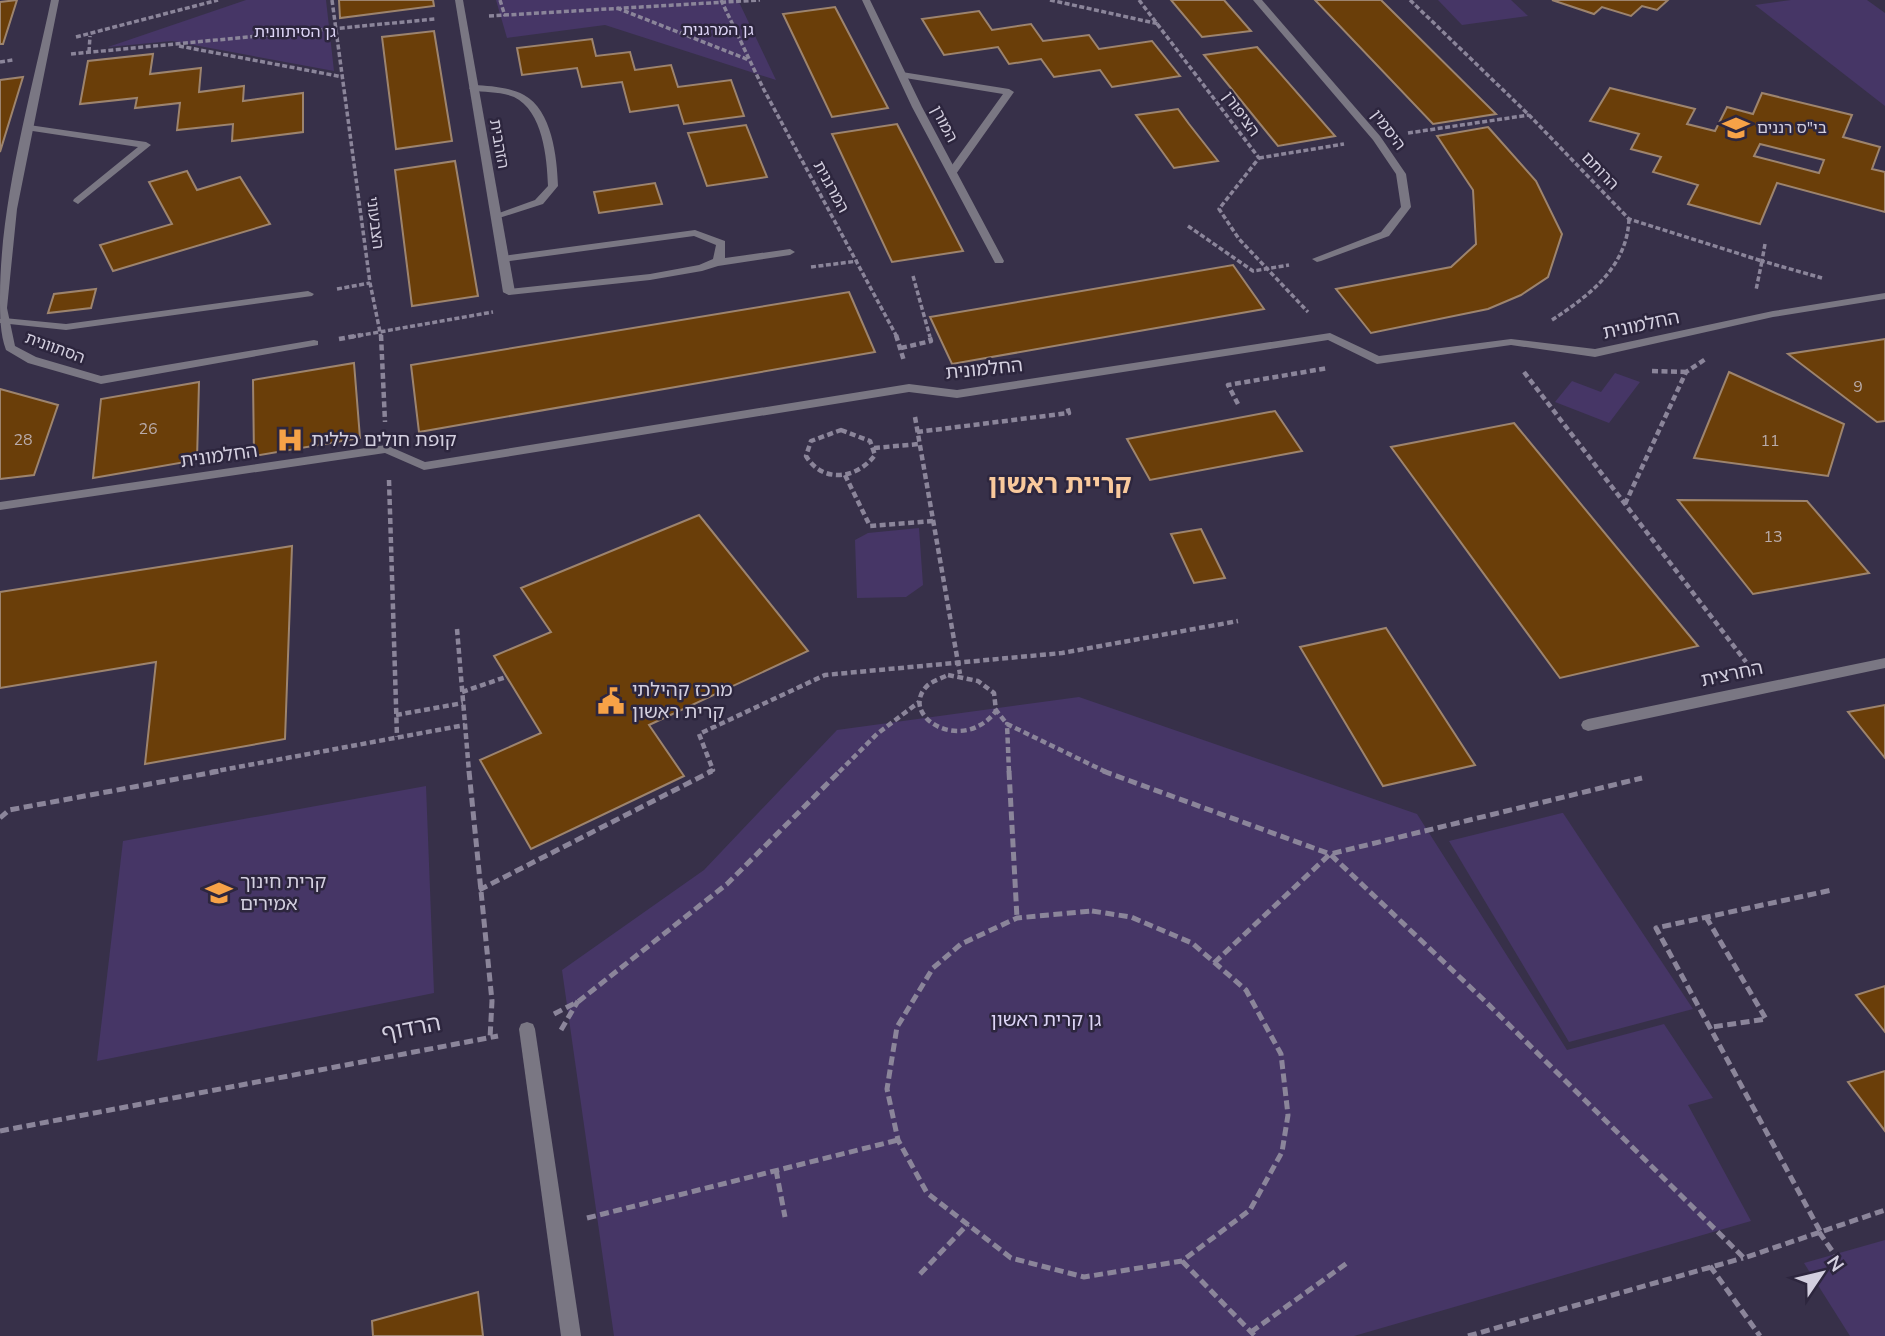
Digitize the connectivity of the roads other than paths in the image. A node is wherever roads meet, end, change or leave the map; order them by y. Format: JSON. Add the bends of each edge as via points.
{"nodes":[{"id":1,"x":55,"y":0,"type":"edge"},
{"id":2,"x":459,"y":0,"type":"edge"},
{"id":3,"x":866,"y":0,"type":"edge"},
{"id":4,"x":1257,"y":0,"type":"edge"},
{"id":5,"x":902,"y":75,"type":"junction"},
{"id":6,"x":474,"y":89,"type":"junction"},
{"id":7,"x":29,"y":128,"type":"junction"},
{"id":8,"x":952,"y":172,"type":"junction"},
{"id":9,"x":78,"y":201,"type":"dead end"},
{"id":10,"x":496,"y":216,"type":"junction"},
{"id":11,"x":790,"y":252,"type":"dead end"},
{"id":12,"x":503,"y":259,"type":"junction"},
{"id":13,"x":1317,"y":259,"type":"dead end"},
{"id":14,"x":999,"y":261,"type":"dead end"},
{"id":15,"x":714,"y":263,"type":"junction"},
{"id":16,"x":308,"y":294,"type":"dead end"},
{"id":17,"x":1885,"y":296,"type":"edge"},
{"id":18,"x":4,"y":321,"type":"junction"},
{"id":19,"x":314,"y":343,"type":"road end"},
{"id":20,"x":0,"y":506,"type":"edge"},
{"id":21,"x":1885,"y":663,"type":"edge"},
{"id":22,"x":1588,"y":725,"type":"dead end"},
{"id":23,"x":527,"y":1029,"type":"road end"},
{"id":24,"x":571,"y":1336,"type":"edge"}],
"edges":[{"from":1,"to":7,"type":"street","name":"הסתוונית"},
{"from":2,"to":6,"type":"street","name":"הזהבית"},
{"from":3,"to":5,"type":"street","name":"המורן"},
{"from":4,"to":13,"type":"street","name":"היסמין","via":[[1377,138],[1401,174],[1406,207],[1385,233]]},
{"from":5,"to":8,"type":"street","name":"המורן"},
{"from":5,"to":8,"type":"street","via":[[1009,92]]},
{"from":6,"to":10,"type":"street","name":"הזהבית"},
{"from":6,"to":10,"type":"street","via":[[499,90],[522,97],[537,108],[553,161],[553,186],[539,202]]},
{"from":7,"to":9,"type":"street","via":[[146,145]]},
{"from":7,"to":18,"type":"street","name":"הסתוונית","via":[[12,209],[1,307]]},
{"from":8,"to":14,"type":"street","name":"המורן"},
{"from":10,"to":12,"type":"street","name":"הזהבית"},
{"from":11,"to":15,"type":"street"},
{"from":12,"to":15,"type":"street","name":"הזהבית","via":[[509,292],[683,271]]},
{"from":12,"to":15,"type":"street","via":[[695,233],[720,243],[721,254]]},
{"from":16,"to":18,"type":"street","via":[[66,327]]},
{"from":17,"to":20,"type":"street","name":"החלמונית","via":[[1773,314],[1595,352],[1511,342],[1377,360],[1330,336],[957,394],[909,388],[424,466],[386,449]]},
{"from":18,"to":19,"type":"street","name":"הסתוונית","via":[[10,348],[32,360],[101,380]]},
{"from":21,"to":22,"type":"street","name":"החרצית"},
{"from":23,"to":24,"type":"street"}]}
